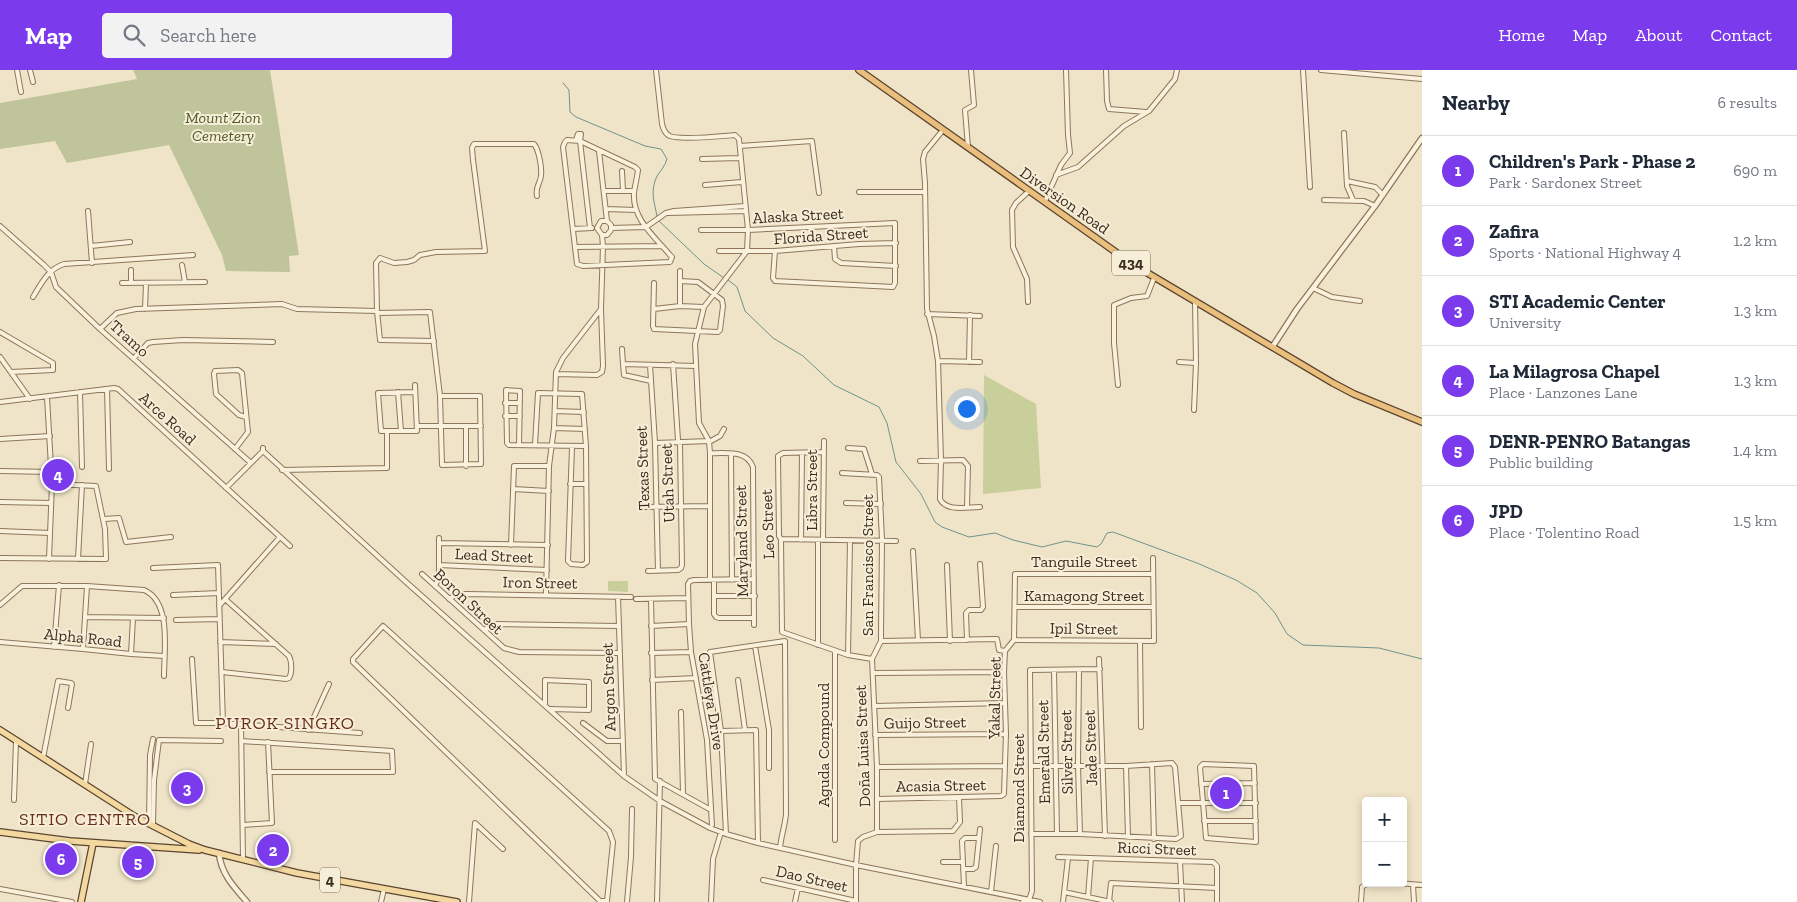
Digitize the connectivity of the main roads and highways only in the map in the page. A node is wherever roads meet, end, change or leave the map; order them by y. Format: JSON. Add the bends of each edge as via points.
{"nodes":[{"id":1,"x":860,"y":70,"type":"edge"},
{"id":2,"x":1422,"y":422,"type":"edge"},
{"id":3,"x":0,"y":730,"type":"edge"},
{"id":4,"x":0,"y":832,"type":"edge"},
{"id":5,"x":177,"y":838,"type":"junction"},
{"id":6,"x":94,"y":843,"type":"junction"},
{"id":7,"x":175,"y":848,"type":"junction"},
{"id":8,"x":206,"y":850,"type":"junction"},
{"id":9,"x":81,"y":902,"type":"edge"},
{"id":10,"x":456,"y":902,"type":"edge"}],
"edges":[{"from":1,"to":2,"type":"highway","name":"Diversion Road","number":"434","via":[[1154,278],[1354,394]]},
{"from":3,"to":5,"type":"main road","number":"4"},
{"from":4,"to":6,"type":"main road"},
{"from":5,"to":7,"type":"main road"},
{"from":5,"to":8,"type":"main road","number":"4"},
{"from":6,"to":7,"type":"main road"},
{"from":6,"to":9,"type":"main road"},
{"from":7,"to":8,"type":"main road"},
{"from":8,"to":10,"type":"main road","number":"4","via":[[297,873]]}]}
